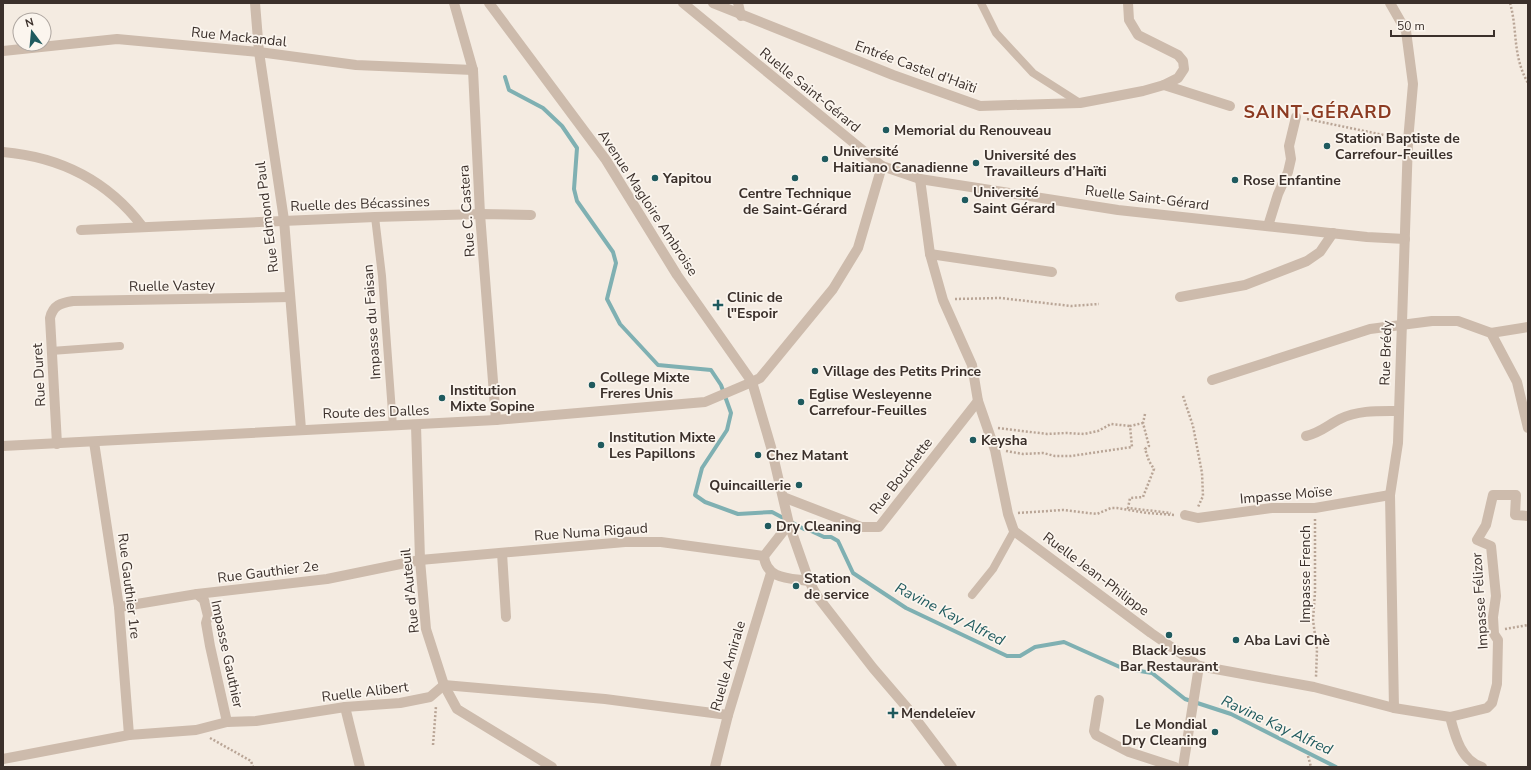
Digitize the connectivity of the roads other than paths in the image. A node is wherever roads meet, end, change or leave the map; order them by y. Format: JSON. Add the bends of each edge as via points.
{"nodes":[{"id":1,"x":255,"y":3,"type":"edge"},
{"id":2,"x":454,"y":3,"type":"edge"},
{"id":3,"x":489,"y":3,"type":"edge"},
{"id":4,"x":683,"y":3,"type":"edge"},
{"id":5,"x":713,"y":3,"type":"edge"},
{"id":6,"x":738,"y":3,"type":"edge"},
{"id":7,"x":981,"y":3,"type":"edge"},
{"id":8,"x":1128,"y":3,"type":"edge"},
{"id":9,"x":1390,"y":3,"type":"edge"},
{"id":10,"x":741,"y":16,"type":"junction"},
{"id":11,"x":3,"y":51,"type":"edge"},
{"id":12,"x":259,"y":52,"type":"junction"},
{"id":13,"x":473,"y":70,"type":"junction"},
{"id":14,"x":1164,"y":85,"type":"junction"},
{"id":15,"x":1080,"y":103,"type":"junction"},
{"id":16,"x":1230,"y":106,"type":"dead end"},
{"id":17,"x":1296,"y":117,"type":"road end"},
{"id":18,"x":3,"y":152,"type":"edge"},
{"id":19,"x":882,"y":166,"type":"junction"},
{"id":20,"x":920,"y":179,"type":"junction"},
{"id":21,"x":480,"y":214,"type":"junction"},
{"id":22,"x":531,"y":215,"type":"dead end"},
{"id":23,"x":375,"y":217,"type":"junction"},
{"id":24,"x":284,"y":220,"type":"junction"},
{"id":25,"x":142,"y":226,"type":"junction"},
{"id":26,"x":1268,"y":226,"type":"junction"},
{"id":27,"x":81,"y":230,"type":"dead end"},
{"id":28,"x":1333,"y":233,"type":"junction"},
{"id":29,"x":1405,"y":239,"type":"junction"},
{"id":30,"x":930,"y":254,"type":"junction"},
{"id":31,"x":1052,"y":272,"type":"dead end"},
{"id":32,"x":290,"y":297,"type":"junction"},
{"id":33,"x":1180,"y":297,"type":"dead end"},
{"id":34,"x":56,"y":306,"type":"joint"},
{"id":35,"x":1402,"y":324,"type":"junction"},
{"id":36,"x":1528,"y":327,"type":"edge"},
{"id":37,"x":1491,"y":334,"type":"junction"},
{"id":38,"x":120,"y":346,"type":"dead end"},
{"id":39,"x":51,"y":351,"type":"junction"},
{"id":40,"x":1212,"y":380,"type":"dead end"},
{"id":41,"x":752,"y":382,"type":"junction"},
{"id":42,"x":978,"y":401,"type":"junction"},
{"id":43,"x":1398,"y":411,"type":"junction"},
{"id":44,"x":496,"y":420,"type":"junction"},
{"id":45,"x":416,"y":425,"type":"junction"},
{"id":46,"x":393,"y":426,"type":"junction"},
{"id":47,"x":1528,"y":428,"type":"edge"},
{"id":48,"x":301,"y":429,"type":"junction"},
{"id":49,"x":1306,"y":436,"type":"dead end"},
{"id":50,"x":94,"y":442,"type":"junction"},
{"id":51,"x":57,"y":444,"type":"junction"},
{"id":52,"x":3,"y":446,"type":"edge"},
{"id":53,"x":1390,"y":495,"type":"junction"},
{"id":54,"x":783,"y":497,"type":"junction"},
{"id":55,"x":1185,"y":515,"type":"road end"},
{"id":56,"x":1528,"y":516,"type":"edge"},
{"id":57,"x":789,"y":524,"type":"junction"},
{"id":58,"x":1014,"y":531,"type":"junction"},
{"id":59,"x":502,"y":553,"type":"junction"},
{"id":60,"x":764,"y":556,"type":"junction"},
{"id":61,"x":420,"y":560,"type":"junction"},
{"id":62,"x":770,"y":573,"type":"junction"},
{"id":63,"x":810,"y":581,"type":"junction"},
{"id":64,"x":197,"y":594,"type":"junction"},
{"id":65,"x":972,"y":595,"type":"dead end"},
{"id":66,"x":119,"y":607,"type":"junction"},
{"id":67,"x":506,"y":617,"type":"dead end"},
{"id":68,"x":1199,"y":666,"type":"junction"},
{"id":69,"x":444,"y":685,"type":"junction"},
{"id":70,"x":1099,"y":700,"type":"dead end"},
{"id":71,"x":345,"y":707,"type":"junction"},
{"id":72,"x":1394,"y":708,"type":"junction"},
{"id":73,"x":728,"y":715,"type":"junction"},
{"id":74,"x":1450,"y":717,"type":"junction"},
{"id":75,"x":227,"y":722,"type":"junction"},
{"id":76,"x":129,"y":735,"type":"junction"},
{"id":77,"x":3,"y":760,"type":"edge"},
{"id":78,"x":360,"y":767,"type":"edge"},
{"id":79,"x":552,"y":767,"type":"edge"},
{"id":80,"x":715,"y":767,"type":"edge"},
{"id":81,"x":952,"y":767,"type":"edge"},
{"id":82,"x":1175,"y":767,"type":"edge"},
{"id":83,"x":1184,"y":767,"type":"edge"},
{"id":84,"x":1482,"y":767,"type":"edge"}],
"edges":[{"from":1,"to":12,"type":"street","name":"Rue Edmond Paul"},
{"from":2,"to":13,"type":"street","name":"Rue C. Castera"},
{"from":3,"to":41,"type":"street","name":"Avenue Magloire Ambroise","via":[[606,160],[677,274]]},
{"from":4,"to":19,"type":"street","name":"Ruelle Saint-Gérard"},
{"from":5,"to":10,"type":"street","name":"Entrée Castel d'Haïti"},
{"from":6,"to":10,"type":"street"},
{"from":7,"to":15,"type":"lane","via":[[996,33],[1033,73]]},
{"from":8,"to":14,"type":"street","name":"Entrée Castel d'Haïti","via":[[1129,20],[1138,35],[1178,55],[1183,61],[1184,69],[1178,78]]},
{"from":9,"to":29,"type":"street","name":"Rue Brédy","via":[[1406,31],[1413,84],[1408,141]]},
{"from":10,"to":15,"type":"street","name":"Entrée Castel d'Haïti","via":[[980,106]]},
{"from":11,"to":12,"type":"street","name":"Rue Mackandal","via":[[117,39]]},
{"from":12,"to":13,"type":"street","name":"Rue Mackandal","via":[[356,65]]},
{"from":12,"to":24,"type":"street","name":"Rue Edmond Paul"},
{"from":13,"to":21,"type":"street","name":"Rue C. Castera"},
{"from":14,"to":15,"type":"street","name":"Entrée Castel d'Haïti"},
{"from":14,"to":16,"type":"street"},
{"from":17,"to":26,"type":"street","via":[[1289,146],[1291,159],[1288,172]]},
{"from":18,"to":25,"type":"street","via":[[27,154],[76,170],[104,187],[128,208]]},
{"from":19,"to":20,"type":"street","name":"Ruelle Saint-Gérard"},
{"from":19,"to":41,"type":"street","name":"Route des Dalles","via":[[858,248],[851,260],[833,289],[760,378]]},
{"from":20,"to":26,"type":"street","name":"Ruelle Saint-Gérard","via":[[1118,210]]},
{"from":20,"to":30,"type":"street"},
{"from":21,"to":22,"type":"street","name":"Ruelle des Bécassines"},
{"from":21,"to":23,"type":"street","name":"Ruelle des Bécassines"},
{"from":21,"to":44,"type":"street","name":"Rue C. Castera"},
{"from":23,"to":24,"type":"street","name":"Ruelle des Bécassines"},
{"from":23,"to":46,"type":"lane","name":"Impasse du Faisan"},
{"from":24,"to":25,"type":"street","name":"Ruelle des Bécassines"},
{"from":24,"to":32,"type":"street","name":"Rue Edmond Paul"},
{"from":25,"to":27,"type":"street","name":"Ruelle des Bécassines"},
{"from":26,"to":28,"type":"street","name":"Ruelle Saint-Gérard"},
{"from":28,"to":29,"type":"street","name":"Ruelle Saint-Gérard"},
{"from":28,"to":33,"type":"street","via":[[1320,252],[1307,261],[1245,285]]},
{"from":29,"to":35,"type":"street","name":"Rue Brédy"},
{"from":30,"to":31,"type":"street"},
{"from":30,"to":42,"type":"street","via":[[943,300],[972,365]]},
{"from":32,"to":34,"type":"street","name":"Ruelle Vastey","via":[[73,301]]},
{"from":32,"to":48,"type":"street","name":"Rue Edmond Paul"},
{"from":34,"to":39,"type":"street","name":"Rue Duret","via":[[50,318]]},
{"from":35,"to":37,"type":"street","via":[[1458,321]]},
{"from":35,"to":40,"type":"street","via":[[1359,332]]},
{"from":35,"to":43,"type":"street","name":"Rue Brédy"},
{"from":36,"to":37,"type":"street"},
{"from":37,"to":47,"type":"street","via":[[1517,382]]},
{"from":38,"to":39,"type":"lane"},
{"from":39,"to":51,"type":"street","name":"Rue Duret"},
{"from":41,"to":44,"type":"street","name":"Route des Dalles","via":[[705,402]]},
{"from":41,"to":54,"type":"street","name":"Avenue Magloire Ambroise"},
{"from":42,"to":54,"type":"street","name":"Rue Bouchette","via":[[879,527],[861,527]]},
{"from":42,"to":58,"type":"street","via":[[995,450]]},
{"from":43,"to":49,"type":"street","via":[[1356,414],[1340,419],[1318,434]]},
{"from":43,"to":53,"type":"street","name":"Rue Brédy","via":[[1398,443]]},
{"from":44,"to":45,"type":"street","name":"Route des Dalles"},
{"from":45,"to":46,"type":"street","name":"Route des Dalles"},
{"from":45,"to":61,"type":"street","name":"Rue d'Auteuil"},
{"from":46,"to":48,"type":"street","name":"Route des Dalles"},
{"from":48,"to":50,"type":"street","name":"Route des Dalles"},
{"from":50,"to":51,"type":"street","name":"Route des Dalles"},
{"from":50,"to":66,"type":"street","name":"Rue Gauthier 1re"},
{"from":51,"to":52,"type":"street","name":"Route des Dalles"},
{"from":53,"to":55,"type":"street","name":"Impasse Moïse","via":[[1315,508],[1272,508],[1198,518]]},
{"from":53,"to":72,"type":"street","name":"Rue Brédy"},
{"from":54,"to":57,"type":"street","name":"Avenue Magloire Ambroise"},
{"from":56,"to":74,"type":"street","name":"Impasse Félizor","via":[[1515,515],[1516,495],[1493,495],[1486,525],[1477,540],[1491,546],[1496,596],[1493,617],[1494,634],[1498,640],[1498,671],[1492,703],[1487,708]]},
{"from":57,"to":60,"type":"street"},
{"from":57,"to":63,"type":"street","name":"Avenue Magloire Ambroise"},
{"from":58,"to":65,"type":"lane","via":[[993,569]]},
{"from":58,"to":68,"type":"street","name":"Ruelle Jean-Philippe"},
{"from":59,"to":60,"type":"street","name":"Rue Numa Rigaud","via":[[625,542],[654,542]]},
{"from":59,"to":61,"type":"street","name":"Rue Numa Rigaud"},
{"from":59,"to":67,"type":"street"},
{"from":60,"to":62,"type":"street"},
{"from":61,"to":64,"type":"street","name":"Rue Gauthier 2e","via":[[327,579]]},
{"from":61,"to":69,"type":"street","name":"Rue d'Auteuil","via":[[426,629]]},
{"from":62,"to":63,"type":"street"},
{"from":62,"to":73,"type":"street","name":"Ruelle Amirale"},
{"from":63,"to":81,"type":"street","name":"Avenue Magloire Ambroise","via":[[817,596]]},
{"from":64,"to":66,"type":"street","name":"Rue Gauthier 2e"},
{"from":64,"to":75,"type":"street","name":"Impasse Gauthier","via":[[204,600],[208,616],[206,623],[210,646]]},
{"from":66,"to":76,"type":"street","name":"Rue Gauthier 1re"},
{"from":68,"to":72,"type":"street","name":"Ruelle Jean-Philippe","via":[[1314,687]]},
{"from":68,"to":83,"type":"street"},
{"from":69,"to":71,"type":"street","name":"Ruelle Alibert","via":[[430,697],[400,703]]},
{"from":69,"to":73,"type":"street","via":[[605,699]]},
{"from":69,"to":79,"type":"street","name":"Rue d'Auteuil","via":[[457,709]]},
{"from":70,"to":82,"type":"street","via":[[1094,732],[1096,735],[1129,752]]},
{"from":71,"to":75,"type":"street","name":"Ruelle Alibert","via":[[256,721]]},
{"from":71,"to":78,"type":"street"},
{"from":72,"to":74,"type":"street","name":"Ruelle Jean-Philippe"},
{"from":73,"to":80,"type":"street","name":"Ruelle Amirale"},
{"from":74,"to":84,"type":"street","via":[[1456,741],[1474,765]]},
{"from":75,"to":76,"type":"street","name":"Ruelle Alibert","via":[[196,730]]},
{"from":76,"to":77,"type":"street","name":"Ruelle Alibert"}]}
